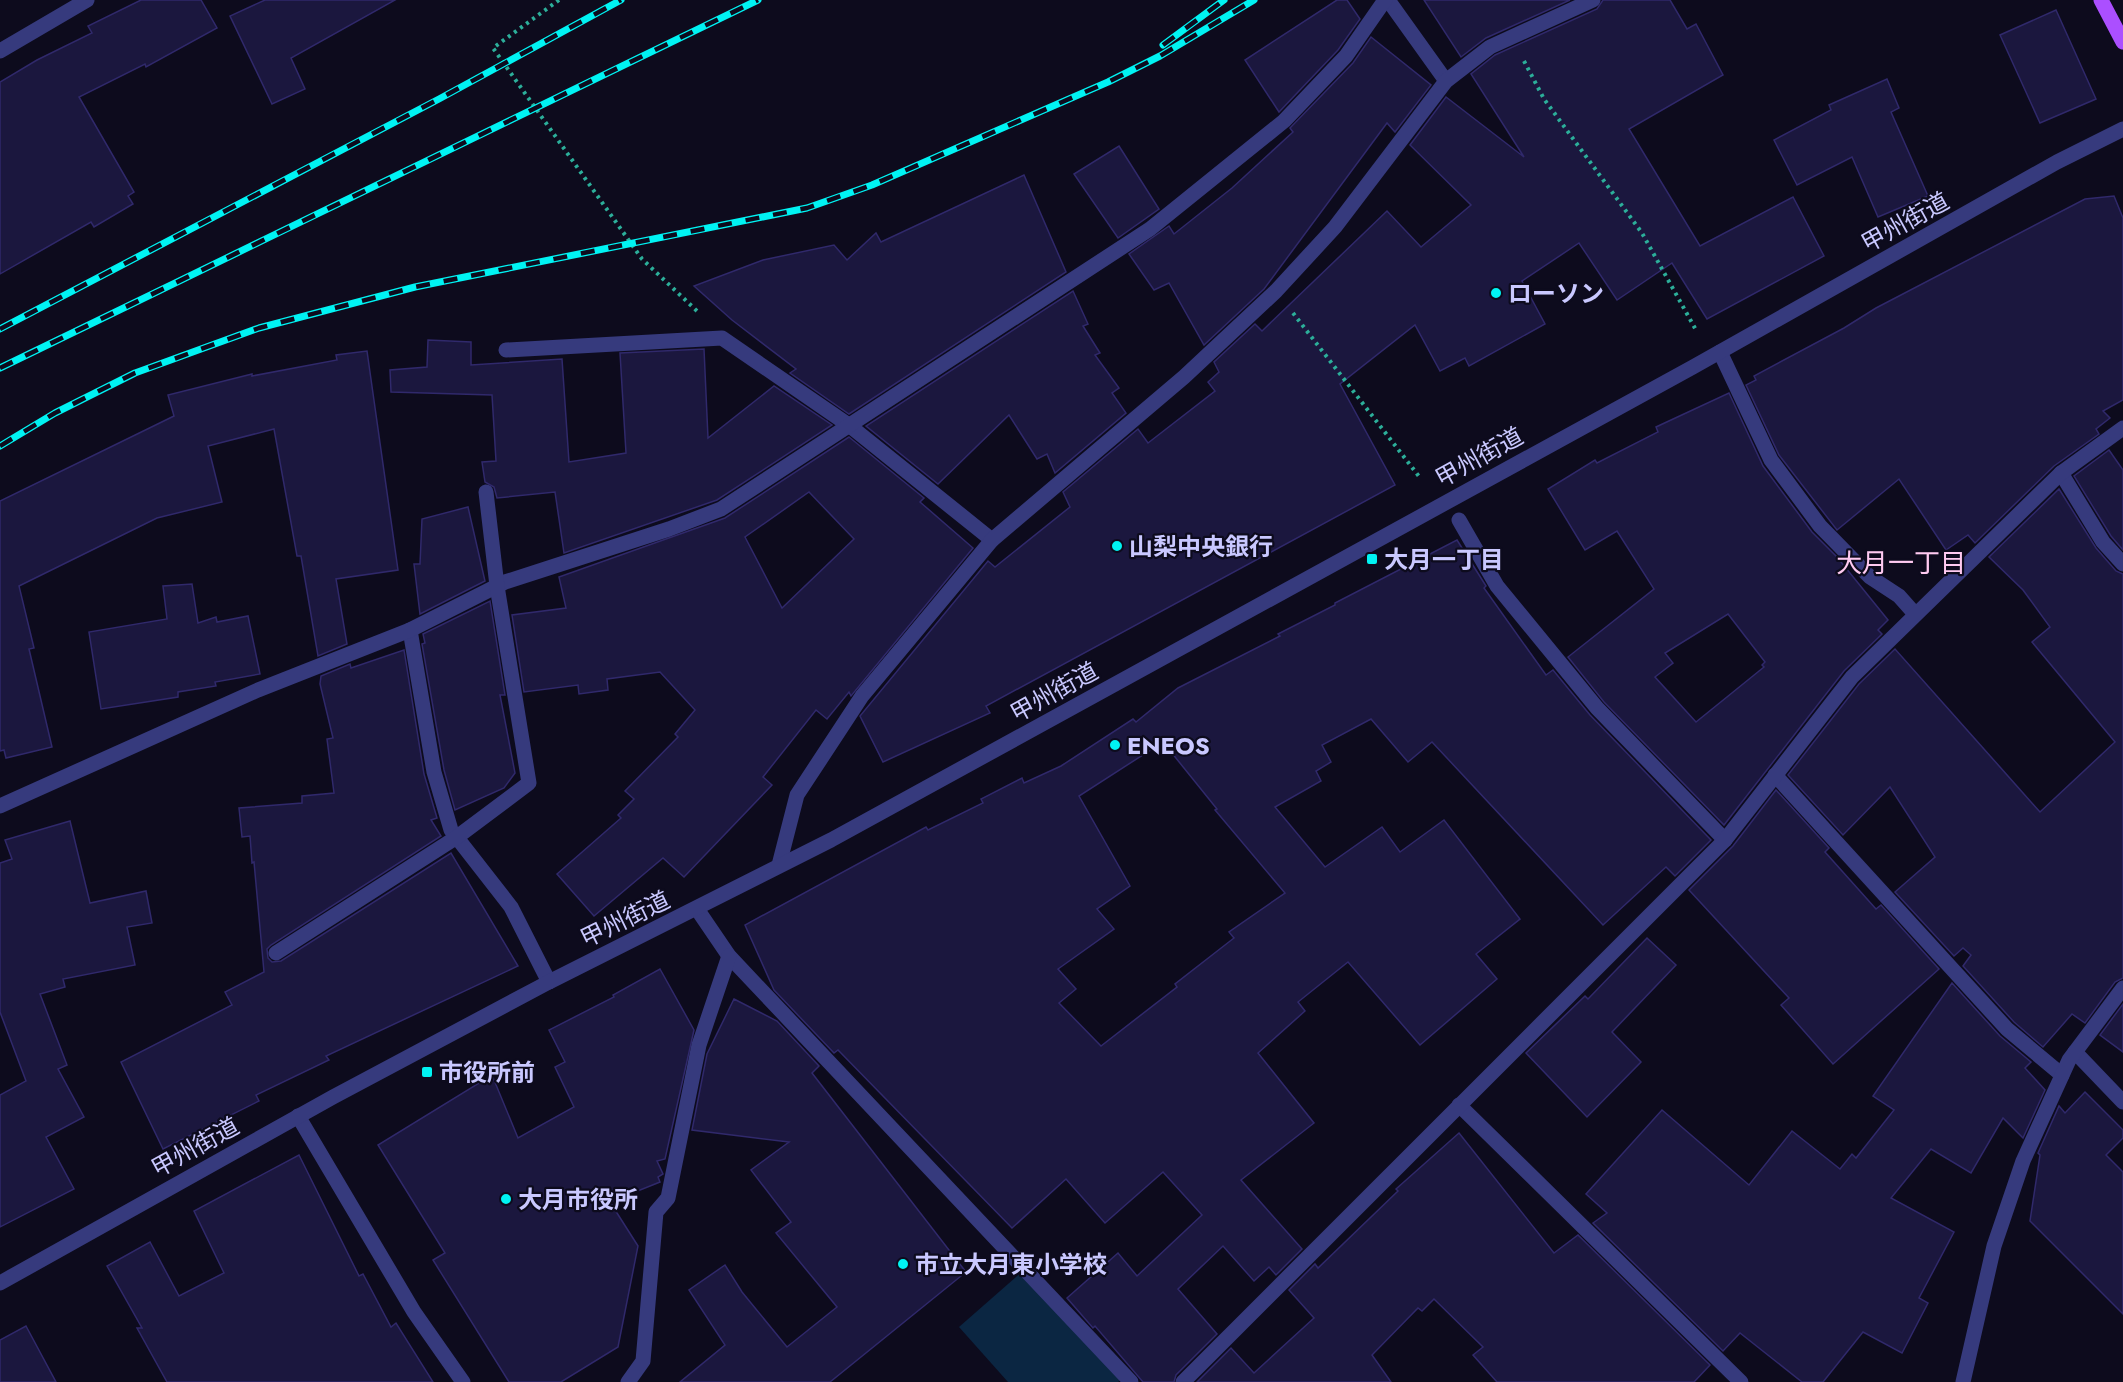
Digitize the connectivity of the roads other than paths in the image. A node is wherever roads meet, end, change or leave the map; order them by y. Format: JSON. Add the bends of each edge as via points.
{"nodes":[{"id":1,"x":87,"y":0,"type":"edge"},
{"id":2,"x":1387,"y":0,"type":"edge"},
{"id":3,"x":1593,"y":0,"type":"edge"},
{"id":4,"x":2101,"y":0,"type":"edge"},
{"id":5,"x":2123,"y":42,"type":"edge"},
{"id":6,"x":0,"y":51,"type":"edge"},
{"id":7,"x":1446,"y":81,"type":"junction"},
{"id":8,"x":2123,"y":129,"type":"edge"},
{"id":9,"x":506,"y":350,"type":"dead end"},
{"id":10,"x":1720,"y":352,"type":"junction"},
{"id":11,"x":850,"y":426,"type":"junction"},
{"id":12,"x":2123,"y":428,"type":"edge"},
{"id":13,"x":2061,"y":473,"type":"junction"},
{"id":14,"x":486,"y":492,"type":"dead end"},
{"id":15,"x":1459,"y":520,"type":"dead end"},
{"id":16,"x":992,"y":540,"type":"junction"},
{"id":17,"x":2123,"y":564,"type":"edge"},
{"id":18,"x":497,"y":586,"type":"junction"},
{"id":19,"x":1915,"y":614,"type":"junction"},
{"id":20,"x":410,"y":630,"type":"junction"},
{"id":21,"x":1775,"y":775,"type":"junction"},
{"id":22,"x":0,"y":806,"type":"edge"},
{"id":23,"x":457,"y":837,"type":"junction"},
{"id":24,"x":1725,"y":840,"type":"junction"},
{"id":25,"x":779,"y":865,"type":"junction"},
{"id":26,"x":697,"y":909,"type":"junction"},
{"id":27,"x":276,"y":953,"type":"dead end"},
{"id":28,"x":729,"y":956,"type":"junction"},
{"id":29,"x":549,"y":982,"type":"junction"},
{"id":30,"x":2123,"y":988,"type":"edge"},
{"id":31,"x":2075,"y":1052,"type":"junction"},
{"id":32,"x":2062,"y":1075,"type":"junction"},
{"id":33,"x":2123,"y":1102,"type":"edge"},
{"id":34,"x":1459,"y":1105,"type":"junction"},
{"id":35,"x":298,"y":1116,"type":"junction"},
{"id":36,"x":0,"y":1283,"type":"edge"},
{"id":37,"x":463,"y":1382,"type":"edge"},
{"id":38,"x":628,"y":1382,"type":"edge"},
{"id":39,"x":1131,"y":1382,"type":"edge"},
{"id":40,"x":1183,"y":1382,"type":"edge"},
{"id":41,"x":1741,"y":1382,"type":"edge"},
{"id":42,"x":1963,"y":1382,"type":"edge"}],
"edges":[{"from":1,"to":6,"type":"street"},
{"from":2,"to":7,"type":"street"},
{"from":2,"to":11,"type":"street","via":[[1346,56],[1284,121],[1150,229]]},
{"from":3,"to":7,"type":"street","via":[[1490,47]]},
{"from":4,"to":5,"type":"main road"},
{"from":7,"to":16,"type":"street","via":[[1335,227],[1276,291],[1184,377]]},
{"from":8,"to":10,"type":"street","name":"甲州街道","via":[[2057,162]]},
{"from":9,"to":11,"type":"street","via":[[722,338]]},
{"from":10,"to":19,"type":"street","via":[[1771,460],[1813,517],[1870,577],[1899,596]]},
{"from":10,"to":25,"type":"street","name":"甲州街道"},
{"from":11,"to":16,"type":"street"},
{"from":11,"to":18,"type":"street","via":[[721,509]]},
{"from":12,"to":13,"type":"street"},
{"from":13,"to":17,"type":"street","via":[[2103,542]]},
{"from":13,"to":19,"type":"street"},
{"from":14,"to":18,"type":"street"},
{"from":15,"to":24,"type":"street","via":[[1497,586],[1597,708]]},
{"from":16,"to":25,"type":"street","via":[[862,696],[803,785]]},
{"from":18,"to":20,"type":"street"},
{"from":18,"to":23,"type":"street","via":[[529,783]]},
{"from":19,"to":21,"type":"street","via":[[1852,678]]},
{"from":20,"to":22,"type":"street","via":[[258,690]]},
{"from":20,"to":23,"type":"street","via":[[434,772],[451,830]]},
{"from":21,"to":24,"type":"street"},
{"from":21,"to":32,"type":"street","via":[[2007,1029]]},
{"from":23,"to":27,"type":"street"},
{"from":23,"to":29,"type":"street","via":[[511,907]]},
{"from":24,"to":34,"type":"street"},
{"from":25,"to":26,"type":"street","name":"甲州街道"},
{"from":26,"to":28,"type":"street"},
{"from":26,"to":29,"type":"street","name":"甲州街道"},
{"from":28,"to":38,"type":"street","via":[[699,1045],[668,1198],[656,1212],[643,1361]]},
{"from":28,"to":39,"type":"street"},
{"from":29,"to":35,"type":"street","name":"甲州街道"},
{"from":30,"to":31,"type":"street"},
{"from":31,"to":32,"type":"street"},
{"from":31,"to":33,"type":"street"},
{"from":32,"to":42,"type":"street","via":[[2023,1161],[1994,1246]]},
{"from":34,"to":40,"type":"street"},
{"from":34,"to":41,"type":"street"},
{"from":35,"to":36,"type":"street","name":"甲州街道"},
{"from":35,"to":37,"type":"street","via":[[414,1312]]}]}
